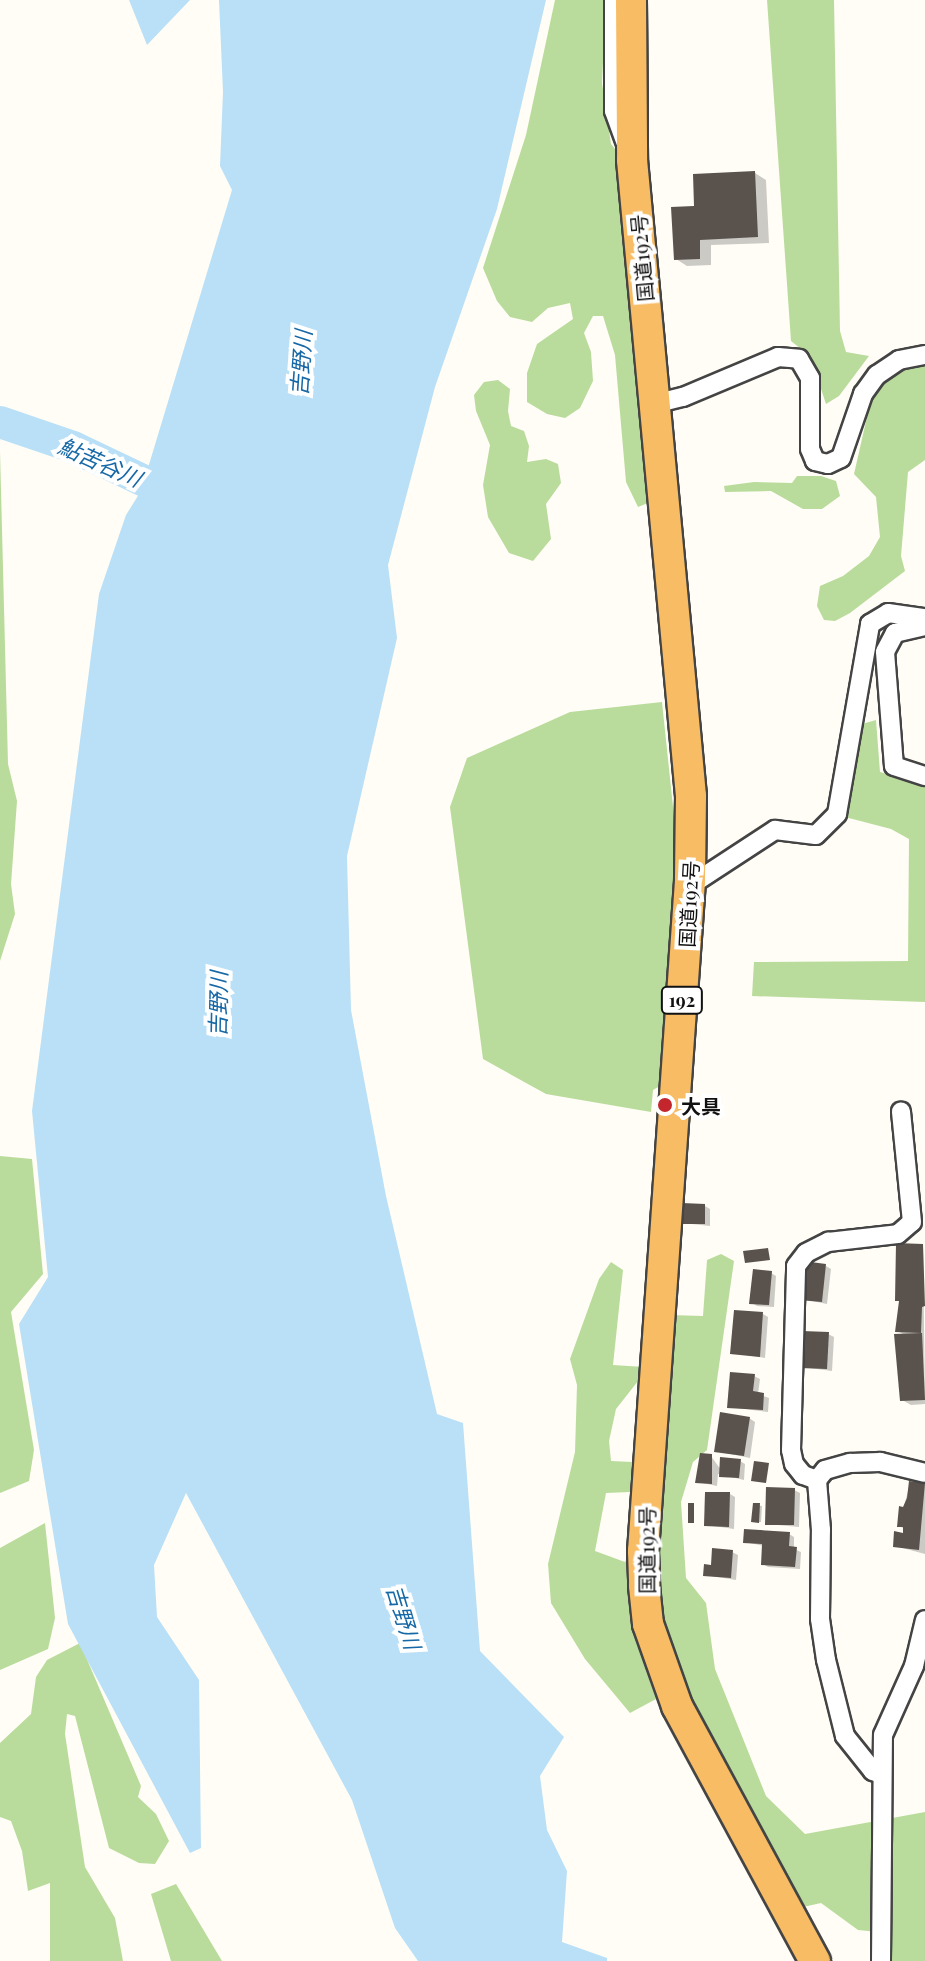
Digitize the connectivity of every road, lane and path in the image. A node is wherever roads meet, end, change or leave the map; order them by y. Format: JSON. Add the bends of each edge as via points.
{"nodes":[{"id":1,"x":614,"y":0,"type":"edge"},
{"id":2,"x":631,"y":0,"type":"edge"},
{"id":3,"x":632,"y":160,"type":"junction"},
{"id":4,"x":925,"y":355,"type":"edge"},
{"id":5,"x":654,"y":404,"type":"junction"},
{"id":6,"x":925,"y":618,"type":"edge"},
{"id":7,"x":925,"y":626,"type":"edge"},
{"id":8,"x":925,"y":776,"type":"edge"},
{"id":9,"x":690,"y":881,"type":"junction"},
{"id":10,"x":901,"y":1112,"type":"dead end"},
{"id":11,"x":918,"y":1221,"type":"edge"},
{"id":12,"x":925,"y":1473,"type":"edge"},
{"id":13,"x":817,"y":1480,"type":"junction"},
{"id":14,"x":925,"y":1620,"type":"edge"},
{"id":15,"x":881,"y":1774,"type":"junction"},
{"id":16,"x":815,"y":1961,"type":"edge"},
{"id":17,"x":881,"y":1961,"type":"edge"}],
"edges":[{"from":1,"to":3,"type":"street","via":[[614,111]]},
{"from":2,"to":3,"type":"highway","name":"国道192号","number":"192"},
{"from":3,"to":5,"type":"highway","name":"国道192号","number":"192"},
{"from":4,"to":5,"type":"street","via":[[899,360],[877,375],[863,394],[841,458],[828,464],[815,461],[810,449],[810,378],[799,359],[778,357]]},
{"from":5,"to":9,"type":"highway","name":"国道192号","number":"192","via":[[691,796]]},
{"from":6,"to":9,"type":"street","via":[[888,613],[870,624],[837,814],[816,835],[775,830]]},
{"from":7,"to":8,"type":"street","via":[[895,633],[885,652],[894,766]]},
{"from":9,"to":16,"type":"highway","name":"国道192号","number":"192","via":[[643,1551],[648,1624],[677,1706]]},
{"from":10,"to":11,"type":"street"},
{"from":11,"to":13,"type":"street","via":[[898,1234],[828,1242],[806,1253],[796,1266],[791,1450],[803,1475]]},
{"from":12,"to":13,"type":"street","via":[[880,1462],[850,1463],[825,1470]]},
{"from":13,"to":15,"type":"street","via":[[826,1660],[845,1736]]},
{"from":14,"to":15,"type":"street","via":[[914,1666],[883,1735]]},
{"from":15,"to":17,"type":"street"}]}
